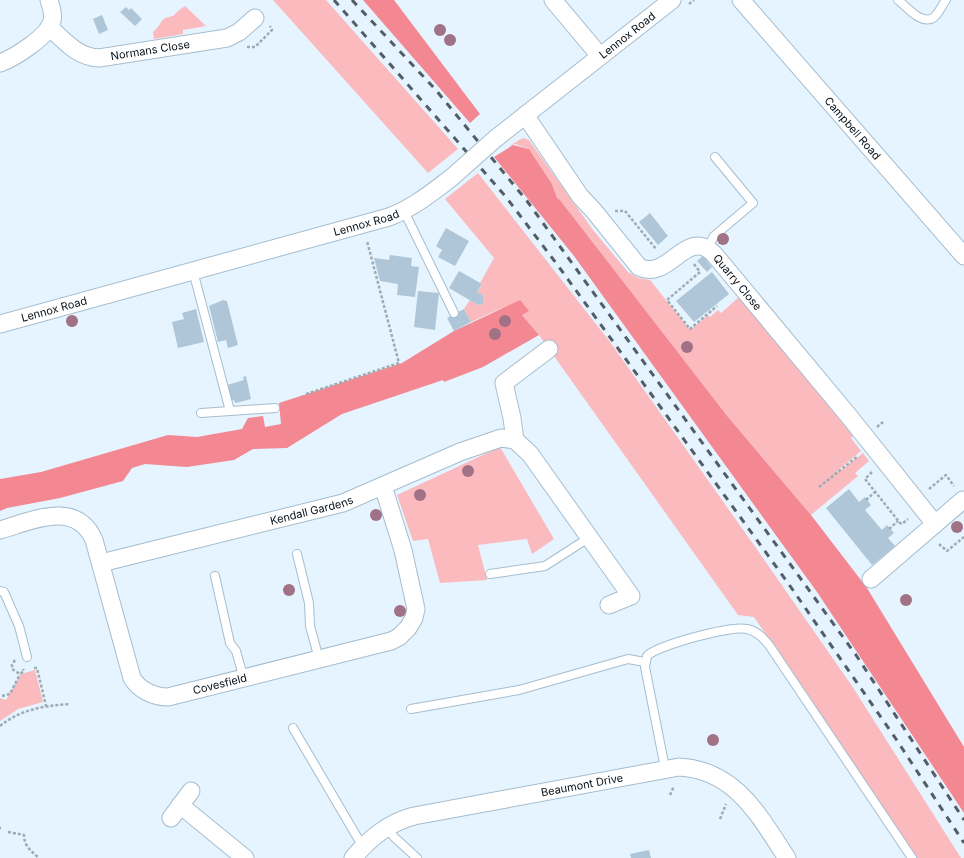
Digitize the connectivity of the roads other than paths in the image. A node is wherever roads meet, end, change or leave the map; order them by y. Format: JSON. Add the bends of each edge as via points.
{"nodes":[{"id":1,"x":49,"y":0,"type":"edge"},
{"id":2,"x":552,"y":0,"type":"edge"},
{"id":3,"x":672,"y":0,"type":"edge"},
{"id":4,"x":741,"y":0,"type":"edge"},
{"id":5,"x":898,"y":0,"type":"edge"},
{"id":6,"x":946,"y":0,"type":"edge"},
{"id":7,"x":254,"y":18,"type":"dead end"},
{"id":8,"x":49,"y":27,"type":"junction"},
{"id":9,"x":600,"y":56,"type":"junction"},
{"id":10,"x":0,"y":63,"type":"edge"},
{"id":11,"x":525,"y":115,"type":"junction"},
{"id":12,"x":715,"y":157,"type":"dead end"},
{"id":13,"x":404,"y":212,"type":"junction"},
{"id":14,"x":707,"y":248,"type":"junction"},
{"id":15,"x":964,"y":256,"type":"edge"},
{"id":16,"x":193,"y":271,"type":"junction"},
{"id":17,"x":454,"y":314,"type":"dead end"},
{"id":18,"x":0,"y":324,"type":"edge"},
{"id":19,"x":549,"y":349,"type":"dead end"},
{"id":20,"x":275,"y":408,"type":"dead end"},
{"id":21,"x":230,"y":411,"type":"junction"},
{"id":22,"x":201,"y":413,"type":"dead end"},
{"id":23,"x":515,"y":440,"type":"junction"},
{"id":24,"x":383,"y":486,"type":"junction"},
{"id":25,"x":960,"y":501,"type":"edge"},
{"id":26,"x":0,"y":530,"type":"edge"},
{"id":27,"x":935,"y":531,"type":"junction"},
{"id":28,"x":590,"y":537,"type":"junction"},
{"id":29,"x":297,"y":554,"type":"dead end"},
{"id":30,"x":101,"y":563,"type":"junction"},
{"id":31,"x":490,"y":574,"type":"dead end"},
{"id":32,"x":214,"y":576,"type":"dead end"},
{"id":33,"x":871,"y":579,"type":"dead end"},
{"id":34,"x":0,"y":591,"type":"edge"},
{"id":35,"x":609,"y":605,"type":"dead end"},
{"id":36,"x":27,"y":657,"type":"dead end"},
{"id":37,"x":319,"y":659,"type":"junction"},
{"id":38,"x":645,"y":662,"type":"junction"},
{"id":39,"x":244,"y":679,"type":"junction"},
{"id":40,"x":411,"y":709,"type":"dead end"},
{"id":41,"x":293,"y":728,"type":"dead end"},
{"id":42,"x":665,"y":768,"type":"junction"},
{"id":43,"x":191,"y":791,"type":"dead end"},
{"id":44,"x":388,"y":827,"type":"junction"},
{"id":45,"x":358,"y":852,"type":"edge"},
{"id":46,"x":245,"y":858,"type":"edge"},
{"id":47,"x":417,"y":858,"type":"edge"},
{"id":48,"x":787,"y":858,"type":"edge"},
{"id":49,"x":912,"y":858,"type":"edge"}],
"edges":[{"from":1,"to":8,"type":"street","via":[[53,18]]},
{"from":2,"to":9,"type":"street"},
{"from":3,"to":9,"type":"street","name":"Lennox Road"},
{"from":4,"to":15,"type":"street","name":"Campbell Road"},
{"from":5,"to":6,"type":"lane","via":[[918,18],[927,20],[934,18]]},
{"from":7,"to":8,"type":"street","name":"Normans Close","via":[[236,34],[227,38],[99,58],[88,57],[75,51]]},
{"from":8,"to":10,"type":"street","via":[[23,52]]},
{"from":9,"to":11,"type":"street","name":"Lennox Road"},
{"from":11,"to":13,"type":"street","name":"Lennox Road","bridge":true,"via":[[451,178]]},
{"from":11,"to":14,"type":"street","name":"Quarry Close","via":[[576,191],[639,267],[646,270],[658,269],[686,249],[697,246]]},
{"from":12,"to":14,"type":"lane","via":[[753,203],[714,236]]},
{"from":13,"to":16,"type":"street","name":"Lennox Road"},
{"from":13,"to":17,"type":"lane"},
{"from":14,"to":27,"type":"street","name":"Quarry Close","via":[[771,320]]},
{"from":16,"to":18,"type":"street","name":"Lennox Road"},
{"from":16,"to":21,"type":"lane"},
{"from":19,"to":23,"type":"street","via":[[503,384]]},
{"from":20,"to":21,"type":"lane"},
{"from":21,"to":22,"type":"lane"},
{"from":23,"to":24,"type":"street","name":"Kendall Gardens","via":[[501,438],[460,452]]},
{"from":23,"to":28,"type":"street","via":[[530,454]]},
{"from":24,"to":30,"type":"street","name":"Kendall Gardens","via":[[342,503]]},
{"from":24,"to":37,"type":"street","name":"Covesfield","via":[[403,550],[416,607],[414,618],[406,631],[396,639]]},
{"from":25,"to":27,"type":"street"},
{"from":26,"to":30,"type":"street","name":"Covesfield","via":[[51,516],[72,517],[82,522],[91,532]]},
{"from":27,"to":33,"type":"street"},
{"from":28,"to":31,"type":"lane","via":[[546,566]]},
{"from":28,"to":35,"type":"street","via":[[631,596]]},
{"from":29,"to":37,"type":"lane","via":[[309,603],[310,626]]},
{"from":30,"to":39,"type":"street","name":"Covesfield","via":[[131,674],[138,686],[167,697]]},
{"from":32,"to":39,"type":"lane","via":[[230,643],[236,650]]},
{"from":34,"to":36,"type":"lane","via":[[4,592],[19,626]]},
{"from":37,"to":39,"type":"street","name":"Covesfield"},
{"from":38,"to":40,"type":"lane","via":[[628,659],[519,690]]},
{"from":38,"to":42,"type":"lane"},
{"from":38,"to":49,"type":"lane","via":[[648,655],[656,650],[722,630],[745,628],[760,635]]},
{"from":41,"to":45,"type":"lane"},
{"from":42,"to":44,"type":"street","name":"Beaumont Drive","via":[[425,813],[405,818]]},
{"from":42,"to":48,"type":"street","name":"Beaumont Drive","via":[[703,770],[732,787],[746,799]]},
{"from":43,"to":46,"type":"street","via":[[175,811]]},
{"from":44,"to":45,"type":"street","name":"Beaumont Drive"},
{"from":44,"to":47,"type":"lane","via":[[394,837]]}]}
